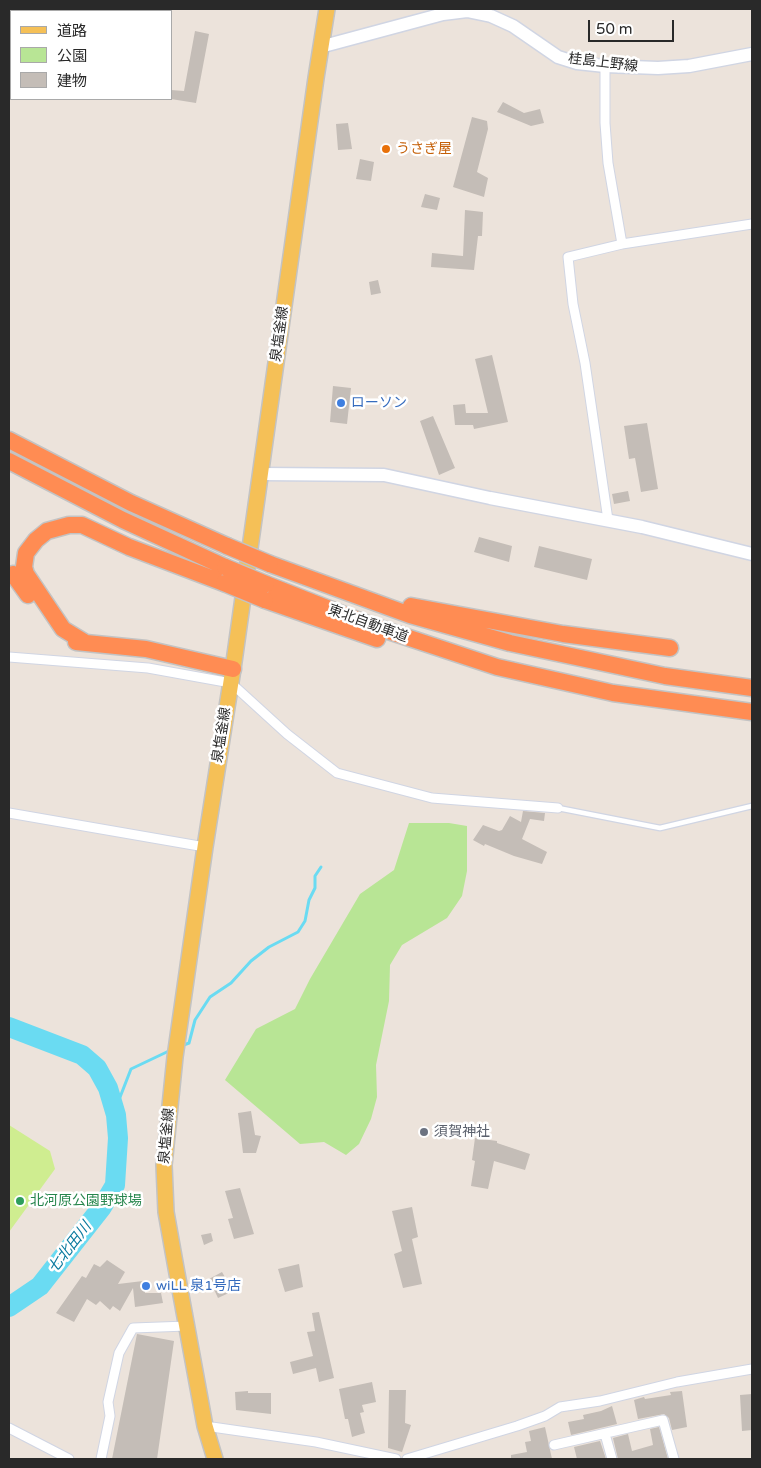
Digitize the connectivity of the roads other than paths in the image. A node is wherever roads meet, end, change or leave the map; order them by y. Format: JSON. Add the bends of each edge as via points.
{"nodes":[{"id":1,"x":328,"y":9,"type":"edge"},
{"id":2,"x":320,"y":47,"type":"junction"},
{"id":3,"x":752,"y":54,"type":"edge"},
{"id":4,"x":604,"y":66,"type":"junction"},
{"id":5,"x":752,"y":224,"type":"edge"},
{"id":6,"x":622,"y":244,"type":"junction"},
{"id":7,"x":9,"y":440,"type":"edge"},
{"id":8,"x":9,"y":461,"type":"edge"},
{"id":9,"x":261,"y":474,"type":"junction"},
{"id":10,"x":608,"y":520,"type":"junction"},
{"id":11,"x":752,"y":554,"type":"edge"},
{"id":12,"x":16,"y":571,"type":"edge"},
{"id":13,"x":225,"y":575,"type":"junction"},
{"id":14,"x":322,"y":584,"type":"junction"},
{"id":15,"x":670,"y":648,"type":"dead end"},
{"id":16,"x":9,"y":657,"type":"edge"},
{"id":17,"x":232,"y":676,"type":"junction"},
{"id":18,"x":752,"y":688,"type":"edge"},
{"id":19,"x":752,"y":712,"type":"edge"},
{"id":20,"x":752,"y":806,"type":"edge"},
{"id":21,"x":558,"y":808,"type":"joint"},
{"id":22,"x":9,"y":814,"type":"edge"},
{"id":23,"x":204,"y":847,"type":"junction"},
{"id":24,"x":187,"y":1326,"type":"junction"},
{"id":25,"x":752,"y":1369,"type":"edge"},
{"id":26,"x":206,"y":1426,"type":"junction"},
{"id":27,"x":9,"y":1428,"type":"edge"},
{"id":28,"x":606,"y":1434,"type":"junction"},
{"id":29,"x":554,"y":1445,"type":"dead end"},
{"id":30,"x":69,"y":1459,"type":"edge"},
{"id":31,"x":101,"y":1459,"type":"edge"},
{"id":32,"x":214,"y":1459,"type":"edge"},
{"id":33,"x":396,"y":1459,"type":"edge"},
{"id":34,"x":407,"y":1459,"type":"edge"},
{"id":35,"x":612,"y":1459,"type":"edge"},
{"id":36,"x":674,"y":1459,"type":"edge"}],
"edges":[{"from":1,"to":2,"type":"main road","name":"泉塩釜線"},
{"from":2,"to":4,"type":"street","name":"桂島上野線","via":[[443,14],[467,11],[491,16],[513,26],[558,57]]},
{"from":2,"to":9,"type":"main road","name":"泉塩釜線"},
{"from":3,"to":4,"type":"street","name":"桂島上野線","via":[[689,66],[640,69]]},
{"from":4,"to":6,"type":"street","via":[[608,163]]},
{"from":5,"to":6,"type":"street"},
{"from":6,"to":10,"type":"street","via":[[568,257]]},
{"from":7,"to":14,"type":"highway","name":"東北自動車道","bridge":true,"via":[[139,507]]},
{"from":8,"to":13,"type":"highway","name":"東北自動車道"},
{"from":9,"to":10,"type":"street","via":[[384,475]]},
{"from":9,"to":17,"type":"main road","name":"泉塩釜線"},
{"from":10,"to":11,"type":"street"},
{"from":12,"to":13,"type":"highway","via":[[24,567],[26,553],[41,535],[56,528],[82,525],[129,547]]},
{"from":12,"to":17,"type":"highway","via":[[63,630],[86,643],[146,649]]},
{"from":13,"to":19,"type":"highway","name":"東北自動車道","bridge":true,"via":[[266,592],[442,650],[561,683]]},
{"from":14,"to":15,"type":"highway","via":[[412,606],[563,634]]},
{"from":14,"to":18,"type":"highway","name":"東北自動車道","via":[[410,615],[519,645],[665,676]]},
{"from":16,"to":17,"type":"street"},
{"from":17,"to":21,"type":"street","via":[[287,734],[337,773],[432,798]]},
{"from":17,"to":23,"type":"main road","name":"泉塩釜線"},
{"from":20,"to":21,"type":"lane","via":[[660,828]]},
{"from":22,"to":23,"type":"street"},
{"from":23,"to":24,"type":"main road","name":"泉塩釜線","via":[[175,1057],[164,1165],[166,1212]]},
{"from":24,"to":26,"type":"main road","name":"泉塩釜線"},
{"from":24,"to":31,"type":"street","via":[[133,1328],[119,1353],[113,1377],[108,1402],[110,1416]]},
{"from":25,"to":34,"type":"street","via":[[560,1407],[517,1426]]},
{"from":26,"to":32,"type":"main road","name":"泉塩釜線"},
{"from":26,"to":33,"type":"street","via":[[316,1442]]},
{"from":27,"to":30,"type":"street"},
{"from":28,"to":29,"type":"street"},
{"from":28,"to":35,"type":"street"},
{"from":28,"to":36,"type":"street","via":[[663,1420]]}]}
